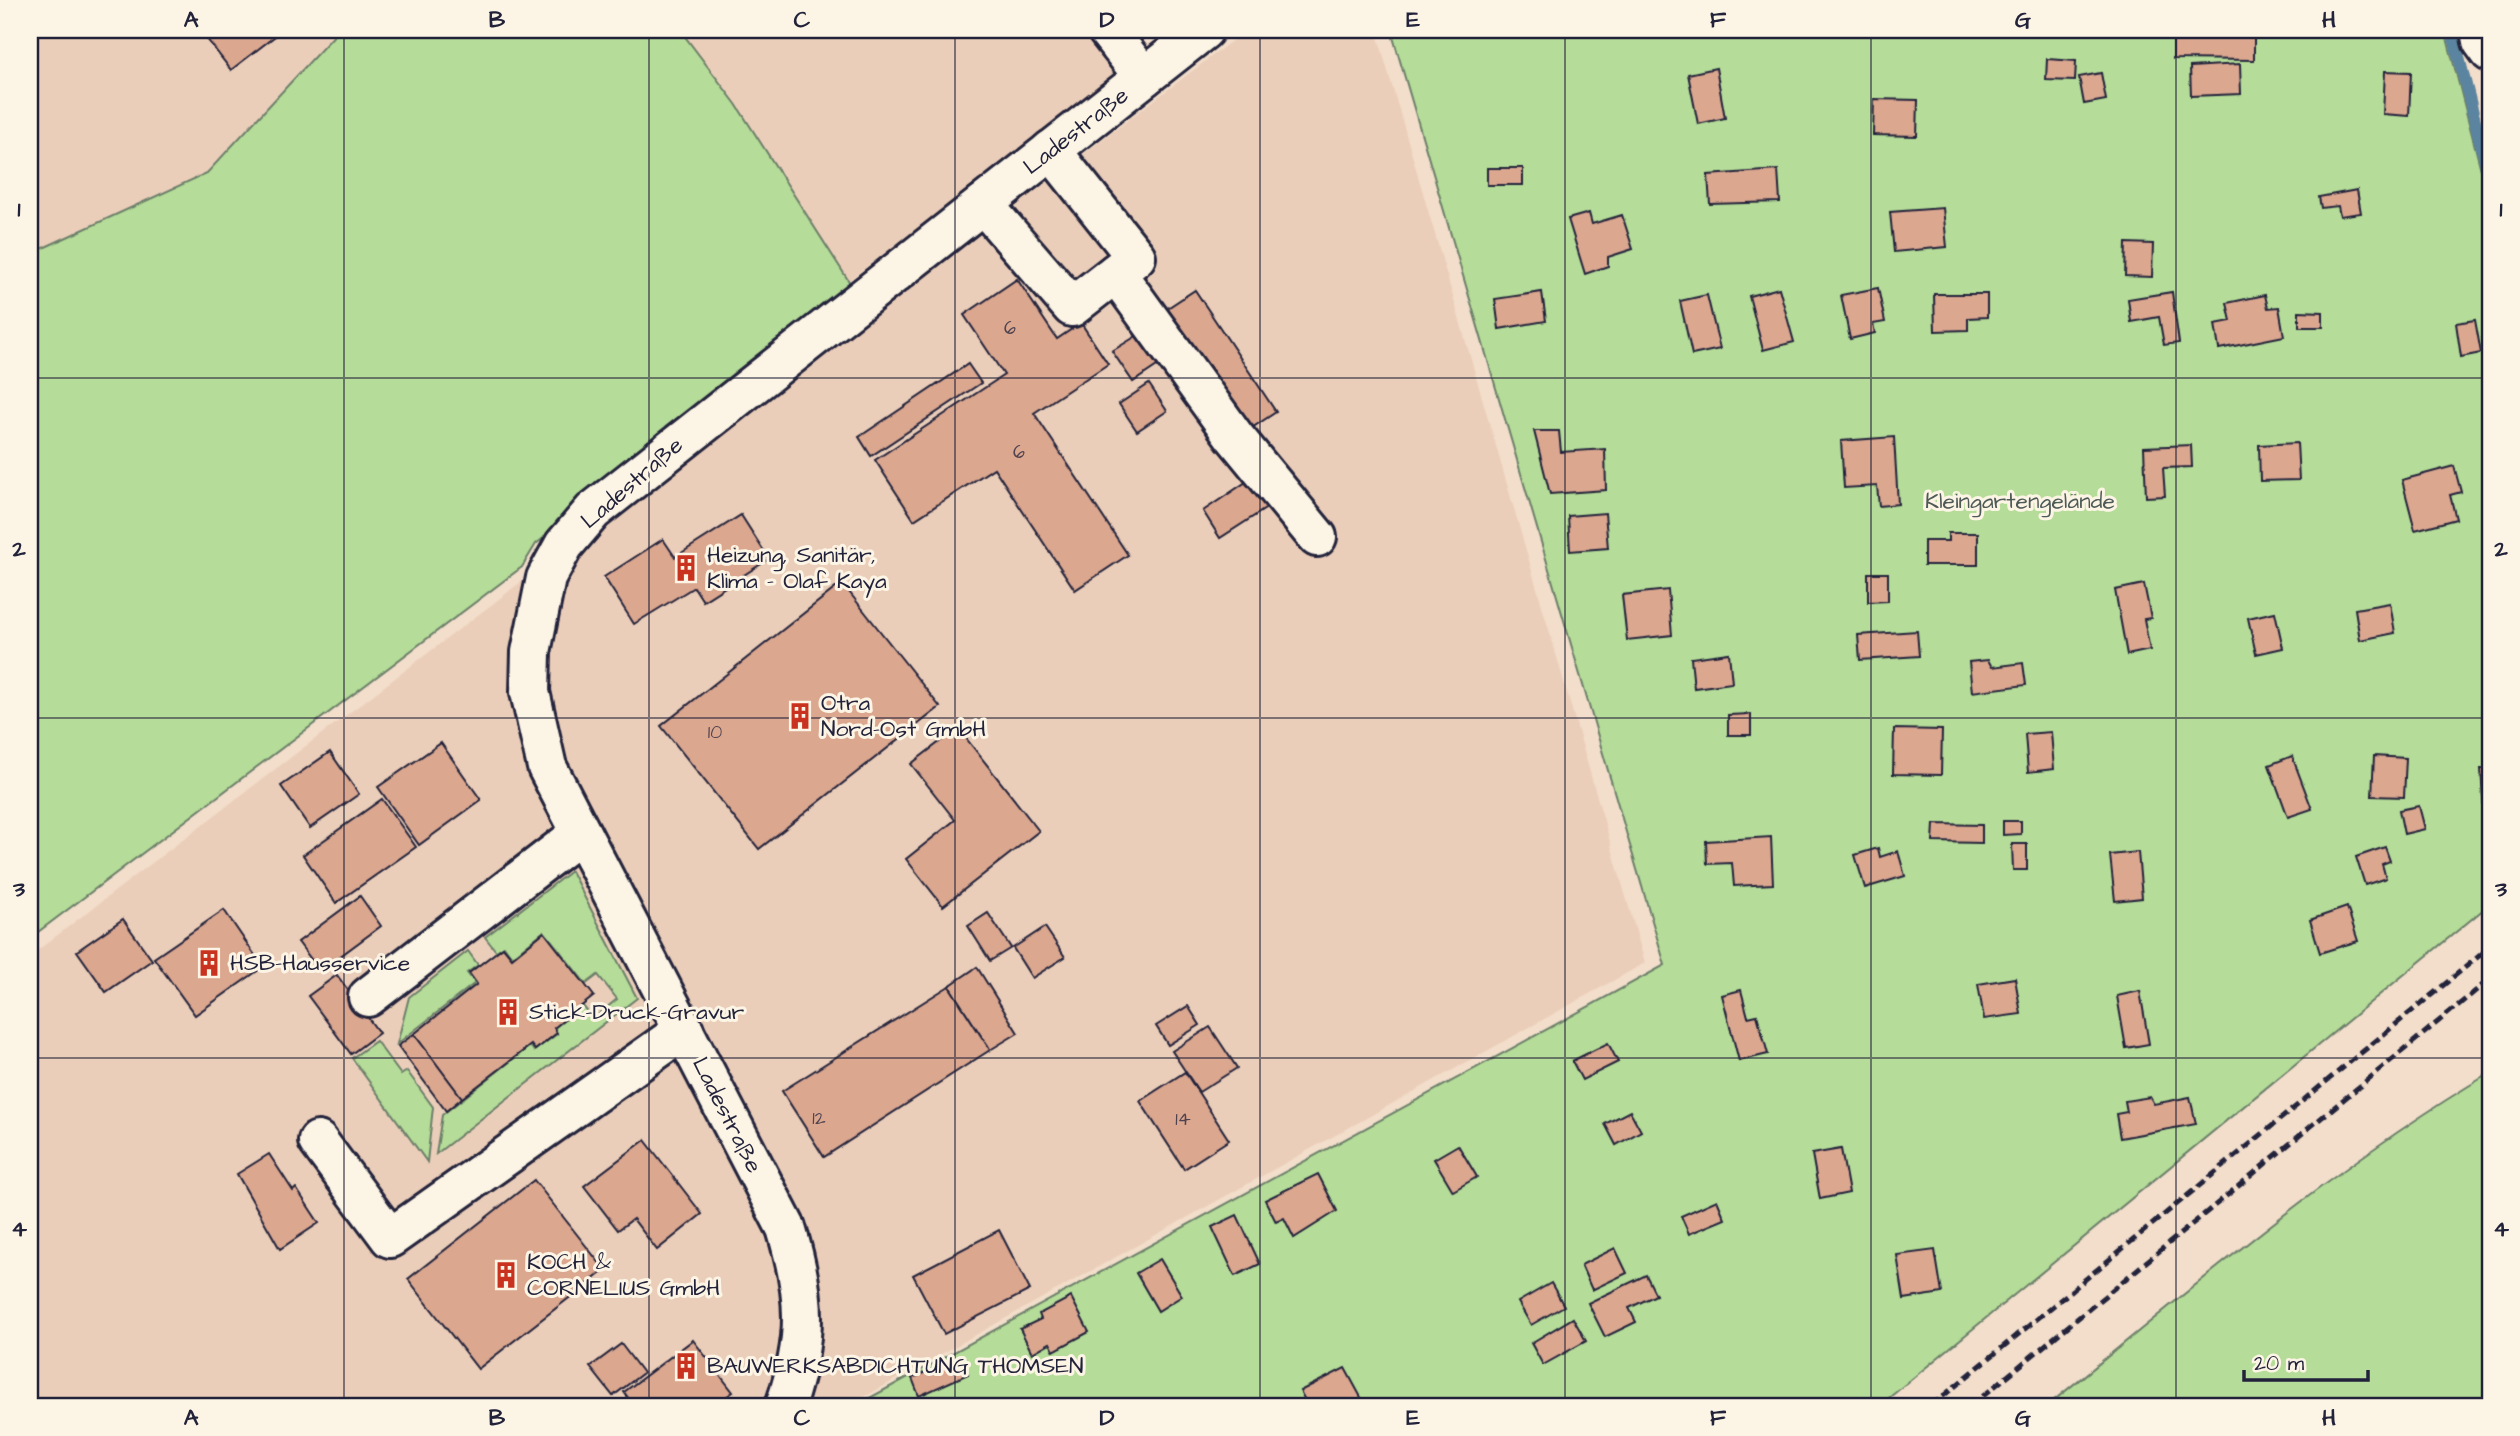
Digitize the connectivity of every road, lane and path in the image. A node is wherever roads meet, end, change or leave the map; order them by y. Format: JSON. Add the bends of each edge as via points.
{"nodes":[{"id":1,"x":1107,"y":30,"type":"edge"},
{"id":2,"x":1204,"y":30,"type":"edge"},
{"id":3,"x":2480,"y":30,"type":"edge"},
{"id":4,"x":2490,"y":52,"type":"edge"},
{"id":5,"x":1144,"y":77,"type":"junction"},
{"id":6,"x":1051,"y":150,"type":"junction"},
{"id":7,"x":983,"y":204,"type":"junction"},
{"id":8,"x":1116,"y":273,"type":"junction"},
{"id":9,"x":1317,"y":537,"type":"dead end"},
{"id":10,"x":582,"y":833,"type":"junction"},
{"id":11,"x":368,"y":997,"type":"dead end"},
{"id":12,"x":684,"y":1030,"type":"junction"},
{"id":13,"x":318,"y":1141,"type":"dead end"},
{"id":14,"x":785,"y":1406,"type":"edge"}],
"edges":[{"from":1,"to":5,"type":"street"},
{"from":2,"to":5,"type":"street","name":"Ladestraße"},
{"from":3,"to":4,"type":"street"},
{"from":5,"to":6,"type":"street","name":"Ladestraße"},
{"from":6,"to":7,"type":"street","name":"Ladestraße"},
{"from":6,"to":8,"type":"street","via":[[1136,257]]},
{"from":7,"to":8,"type":"street","via":[[1072,307]]},
{"from":7,"to":10,"type":"street","name":"Ladestraße","via":[[603,503],[564,545],[546,578],[537,615],[530,692],[547,767]]},
{"from":8,"to":9,"type":"street","via":[[1234,436]]},
{"from":10,"to":11,"type":"street"},
{"from":10,"to":12,"type":"street","name":"Ladestraße"},
{"from":12,"to":13,"type":"street","via":[[390,1238]]},
{"from":12,"to":14,"type":"street","name":"Ladestraße","via":[[786,1228],[797,1264],[803,1339]]}]}
